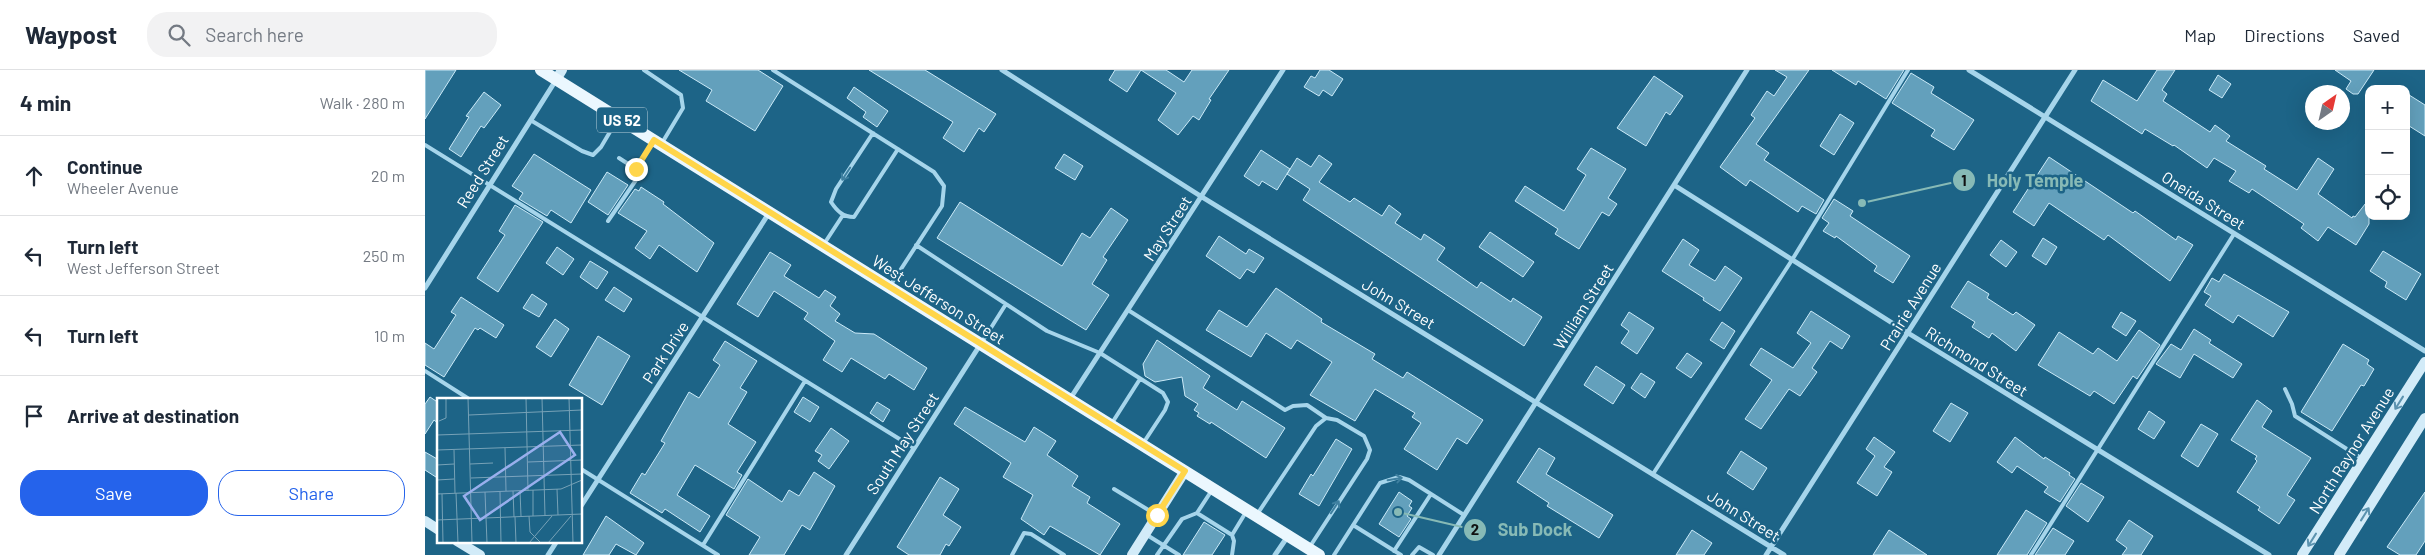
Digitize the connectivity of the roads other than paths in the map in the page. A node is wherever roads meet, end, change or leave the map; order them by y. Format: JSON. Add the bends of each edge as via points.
{"nodes":[{"id":1,"x":541,"y":70,"type":"edge"},
{"id":2,"x":644,"y":70,"type":"edge"},
{"id":3,"x":773,"y":70,"type":"edge"},
{"id":4,"x":1002,"y":70,"type":"edge"},
{"id":5,"x":1283,"y":70,"type":"edge"},
{"id":6,"x":1747,"y":70,"type":"edge"},
{"id":7,"x":1908,"y":70,"type":"edge"},
{"id":8,"x":1969,"y":70,"type":"edge"},
{"id":9,"x":2075,"y":70,"type":"edge"},
{"id":10,"x":559,"y":75,"type":"edge"},
{"id":11,"x":2045,"y":117,"type":"junction"},
{"id":12,"x":619,"y":118,"type":"junction"},
{"id":13,"x":532,"y":121,"type":"junction"},
{"id":14,"x":873,"y":133,"type":"junction"},
{"id":15,"x":657,"y":142,"type":"junction"},
{"id":16,"x":425,"y":145,"type":"edge"},
{"id":17,"x":898,"y":149,"type":"junction"},
{"id":18,"x":619,"y":158,"type":"dead end"},
{"id":19,"x":636,"y":169,"type":"junction"},
{"id":20,"x":1674,"y":185,"type":"junction"},
{"id":21,"x":490,"y":186,"type":"junction"},
{"id":22,"x":1202,"y":197,"type":"junction"},
{"id":23,"x":769,"y":212,"type":"junction"},
{"id":24,"x":843,"y":214,"type":"junction"},
{"id":25,"x":608,"y":221,"type":"dead end"},
{"id":26,"x":2234,"y":234,"type":"junction"},
{"id":27,"x":916,"y":245,"type":"junction"},
{"id":28,"x":823,"y":246,"type":"junction"},
{"id":29,"x":1792,"y":260,"type":"junction"},
{"id":30,"x":889,"y":287,"type":"junction"},
{"id":31,"x":425,"y":288,"type":"edge"},
{"id":32,"x":1006,"y":304,"type":"junction"},
{"id":33,"x":1129,"y":310,"type":"junction"},
{"id":34,"x":703,"y":316,"type":"junction"},
{"id":35,"x":1908,"y":333,"type":"junction"},
{"id":36,"x":981,"y":344,"type":"junction"},
{"id":37,"x":2425,"y":351,"type":"edge"},
{"id":38,"x":1100,"y":353,"type":"junction"},
{"id":39,"x":2425,"y":362,"type":"edge"},
{"id":40,"x":425,"y":371,"type":"edge"},
{"id":41,"x":1140,"y":379,"type":"junction"},
{"id":42,"x":805,"y":380,"type":"junction"},
{"id":43,"x":2285,"y":389,"type":"dead end"},
{"id":44,"x":467,"y":398,"type":"edge"},
{"id":45,"x":1070,"y":400,"type":"junction"},
{"id":46,"x":1537,"y":401,"type":"junction"},
{"id":47,"x":1326,"y":418,"type":"junction"},
{"id":48,"x":2425,"y":418,"type":"edge"},
{"id":49,"x":1111,"y":425,"type":"junction"},
{"id":50,"x":1142,"y":445,"type":"junction"},
{"id":51,"x":914,"y":448,"type":"junction"},
{"id":52,"x":2098,"y":450,"type":"junction"},
{"id":53,"x":2363,"y":460,"type":"junction"},
{"id":54,"x":583,"y":471,"type":"edge"},
{"id":55,"x":1185,"y":471,"type":"junction"},
{"id":56,"x":1653,"y":474,"type":"junction"},
{"id":57,"x":598,"y":480,"type":"junction"},
{"id":58,"x":1213,"y":488,"type":"junction"},
{"id":59,"x":1115,"y":489,"type":"dead end"},
{"id":60,"x":1431,"y":494,"type":"junction"},
{"id":61,"x":583,"y":503,"type":"edge"},
{"id":62,"x":1197,"y":513,"type":"junction"},
{"id":63,"x":1252,"y":513,"type":"junction"},
{"id":64,"x":1157,"y":515,"type":"junction"},
{"id":65,"x":1464,"y":515,"type":"junction"},
{"id":66,"x":425,"y":521,"type":"edge"},
{"id":67,"x":1353,"y":525,"type":"junction"},
{"id":68,"x":437,"y":529,"type":"edge"},
{"id":69,"x":1145,"y":534,"type":"junction"},
{"id":70,"x":1232,"y":535,"type":"junction"},
{"id":71,"x":1288,"y":536,"type":"junction"},
{"id":72,"x":459,"y":542,"type":"edge"},
{"id":73,"x":556,"y":542,"type":"edge"},
{"id":74,"x":703,"y":545,"type":"junction"},
{"id":75,"x":1164,"y":546,"type":"junction"},
{"id":76,"x":1771,"y":547,"type":"junction"},
{"id":77,"x":1394,"y":551,"type":"junction"},
{"id":78,"x":1316,"y":553,"type":"edge"},
{"id":79,"x":480,"y":555,"type":"edge"},
{"id":80,"x":548,"y":555,"type":"edge"},
{"id":81,"x":718,"y":555,"type":"edge"},
{"id":82,"x":845,"y":555,"type":"edge"},
{"id":83,"x":1012,"y":555,"type":"edge"},
{"id":84,"x":1064,"y":555,"type":"edge"},
{"id":85,"x":1132,"y":555,"type":"edge"},
{"id":86,"x":1157,"y":555,"type":"edge"},
{"id":87,"x":1179,"y":555,"type":"edge"},
{"id":88,"x":1232,"y":555,"type":"edge"},
{"id":89,"x":1275,"y":555,"type":"edge"},
{"id":90,"x":1334,"y":555,"type":"edge"},
{"id":91,"x":1401,"y":555,"type":"edge"},
{"id":92,"x":1412,"y":555,"type":"edge"},
{"id":93,"x":1433,"y":555,"type":"edge"},
{"id":94,"x":1439,"y":555,"type":"edge"},
{"id":95,"x":1767,"y":555,"type":"edge"},
{"id":96,"x":1784,"y":555,"type":"edge"},
{"id":97,"x":2031,"y":555,"type":"edge"},
{"id":98,"x":2269,"y":555,"type":"edge"},
{"id":99,"x":2302,"y":555,"type":"edge"},
{"id":100,"x":2339,"y":555,"type":"edge"}],
"edges":[{"from":1,"to":10,"type":"main road","name":"West Jefferson Street","number":"US 52"},
{"from":2,"to":15,"type":"lane","via":[[681,95],[683,108]]},
{"from":3,"to":14,"type":"lane"},
{"from":4,"to":22,"type":"street","name":"John Street"},
{"from":5,"to":22,"type":"street","name":"May Street"},
{"from":6,"to":20,"type":"street","name":"William Street"},
{"from":7,"to":29,"type":"lane"},
{"from":8,"to":11,"type":"street","name":"Oneida Street"},
{"from":9,"to":11,"type":"street","name":"Prairie Avenue"},
{"from":10,"to":12,"type":"main road","name":"West Jefferson Street","number":"US 52"},
{"from":10,"to":13,"type":"street","name":"Reed Street"},
{"from":11,"to":26,"type":"street","name":"Oneida Street"},
{"from":11,"to":35,"type":"street","name":"Prairie Avenue"},
{"from":12,"to":13,"type":"lane","via":[[593,155]]},
{"from":12,"to":15,"type":"main road","name":"West Jefferson Street","number":"US 52"},
{"from":13,"to":21,"type":"street","name":"Reed Street"},
{"from":14,"to":17,"type":"lane"},
{"from":14,"to":24,"type":"lane","one_way":true,"via":[[831,202]]},
{"from":15,"to":19,"type":"lane"},
{"from":15,"to":23,"type":"main road","name":"West Jefferson Street","number":"US 52"},
{"from":16,"to":21,"type":"lane"},
{"from":17,"to":24,"type":"lane","via":[[855,217]]},
{"from":17,"to":27,"type":"lane","via":[[934,172],[944,186],[942,206]]},
{"from":18,"to":19,"type":"lane"},
{"from":19,"to":25,"type":"lane","via":[[636,180]]},
{"from":20,"to":29,"type":"street","name":"Richmond Street"},
{"from":20,"to":46,"type":"street","name":"William Street"},
{"from":21,"to":31,"type":"street","name":"Reed Street"},
{"from":21,"to":34,"type":"lane"},
{"from":22,"to":33,"type":"street","name":"May Street"},
{"from":22,"to":46,"type":"street","name":"John Street"},
{"from":23,"to":28,"type":"main road","name":"West Jefferson Street","number":"US 52"},
{"from":23,"to":34,"type":"street","name":"Park Drive"},
{"from":24,"to":28,"type":"lane"},
{"from":26,"to":37,"type":"street","name":"Oneida Street"},
{"from":26,"to":52,"type":"lane"},
{"from":27,"to":30,"type":"lane"},
{"from":27,"to":32,"type":"lane"},
{"from":28,"to":30,"type":"main road","name":"West Jefferson Street","number":"US 52"},
{"from":29,"to":35,"type":"street","name":"Richmond Street"},
{"from":29,"to":56,"type":"lane"},
{"from":30,"to":36,"type":"main road","name":"West Jefferson Street","number":"US 52"},
{"from":32,"to":36,"type":"lane"},
{"from":32,"to":38,"type":"lane","via":[[1047,330]]},
{"from":33,"to":38,"type":"street","name":"May Street"},
{"from":33,"to":47,"type":"lane","via":[[1285,410],[1307,405]]},
{"from":34,"to":42,"type":"lane"},
{"from":34,"to":57,"type":"street","name":"Park Drive"},
{"from":35,"to":52,"type":"street","name":"Richmond Street"},
{"from":35,"to":76,"type":"street","name":"Prairie Avenue"},
{"from":36,"to":45,"type":"main road","name":"West Jefferson Street","number":"US 52"},
{"from":36,"to":51,"type":"street","name":"South May Street"},
{"from":38,"to":41,"type":"lane"},
{"from":38,"to":45,"type":"street","name":"May Street"},
{"from":39,"to":53,"type":"main road","name":"North Raynor Avenue","one_way":true},
{"from":40,"to":44,"type":"lane"},
{"from":41,"to":49,"type":"lane"},
{"from":41,"to":50,"type":"lane","via":[[1163,393],[1168,402]]},
{"from":42,"to":51,"type":"lane"},
{"from":42,"to":74,"type":"lane"},
{"from":43,"to":53,"type":"lane","via":[[2295,416]]},
{"from":45,"to":49,"type":"main road","name":"West Jefferson Street","number":"US 52"},
{"from":46,"to":56,"type":"street","name":"John Street"},
{"from":46,"to":65,"type":"street","name":"William Street"},
{"from":47,"to":63,"type":"lane","via":[[1316,426]]},
{"from":78,"to":47,"type":"lane","one_way":true,"via":[[1370,450],[1364,436],[1337,420]]},
{"from":100,"to":48,"type":"main road","one_way":true},
{"from":49,"to":50,"type":"main road","name":"West Jefferson Street","number":"US 52"},
{"from":50,"to":55,"type":"main road","name":"West Jefferson Street","number":"US 52"},
{"from":51,"to":82,"type":"street","name":"South May Street"},
{"from":52,"to":97,"type":"lane"},
{"from":52,"to":98,"type":"street","name":"Richmond Street"},
{"from":53,"to":99,"type":"main road","name":"North Raynor Avenue","one_way":true},
{"from":54,"to":57,"type":"lane"},
{"from":55,"to":58,"type":"main road","name":"West Jefferson Street","number":"US 52"},
{"from":55,"to":64,"type":"main road"},
{"from":56,"to":76,"type":"street","name":"John Street"},
{"from":57,"to":61,"type":"street","name":"Park Drive"},
{"from":57,"to":74,"type":"lane"},
{"from":58,"to":62,"type":"lane"},
{"from":58,"to":63,"type":"main road","name":"West Jefferson Street","number":"US 52"},
{"from":59,"to":64,"type":"lane"},
{"from":60,"to":65,"type":"lane"},
{"from":67,"to":60,"type":"lane","one_way":true,"via":[[1380,483],[1399,477]]},
{"from":60,"to":77,"type":"lane"},
{"from":62,"to":70,"type":"lane"},
{"from":62,"to":75,"type":"lane","via":[[1181,519]]},
{"from":63,"to":70,"type":"lane"},
{"from":63,"to":71,"type":"main road","name":"West Jefferson Street","number":"US 52"},
{"from":64,"to":69,"type":"main road"},
{"from":65,"to":94,"type":"street","name":"William Street"},
{"from":66,"to":68,"type":"main road"},
{"from":67,"to":77,"type":"lane"},
{"from":67,"to":90,"type":"lane"},
{"from":69,"to":75,"type":"lane"},
{"from":69,"to":85,"type":"main road"},
{"from":70,"to":88,"type":"lane"},
{"from":71,"to":78,"type":"main road","name":"West Jefferson Street","number":"US 52"},
{"from":71,"to":89,"type":"street"},
{"from":72,"to":79,"type":"main road"},
{"from":73,"to":80,"type":"street"},
{"from":74,"to":81,"type":"lane"},
{"from":75,"to":86,"type":"lane"},
{"from":75,"to":87,"type":"lane"},
{"from":76,"to":95,"type":"street","name":"Prairie Avenue"},
{"from":76,"to":96,"type":"street","name":"John Street"},
{"from":77,"to":91,"type":"lane"},
{"from":83,"to":84,"type":"lane","via":[[1024,533]]},
{"from":92,"to":93,"type":"lane","via":[[1419,547]]}]}
